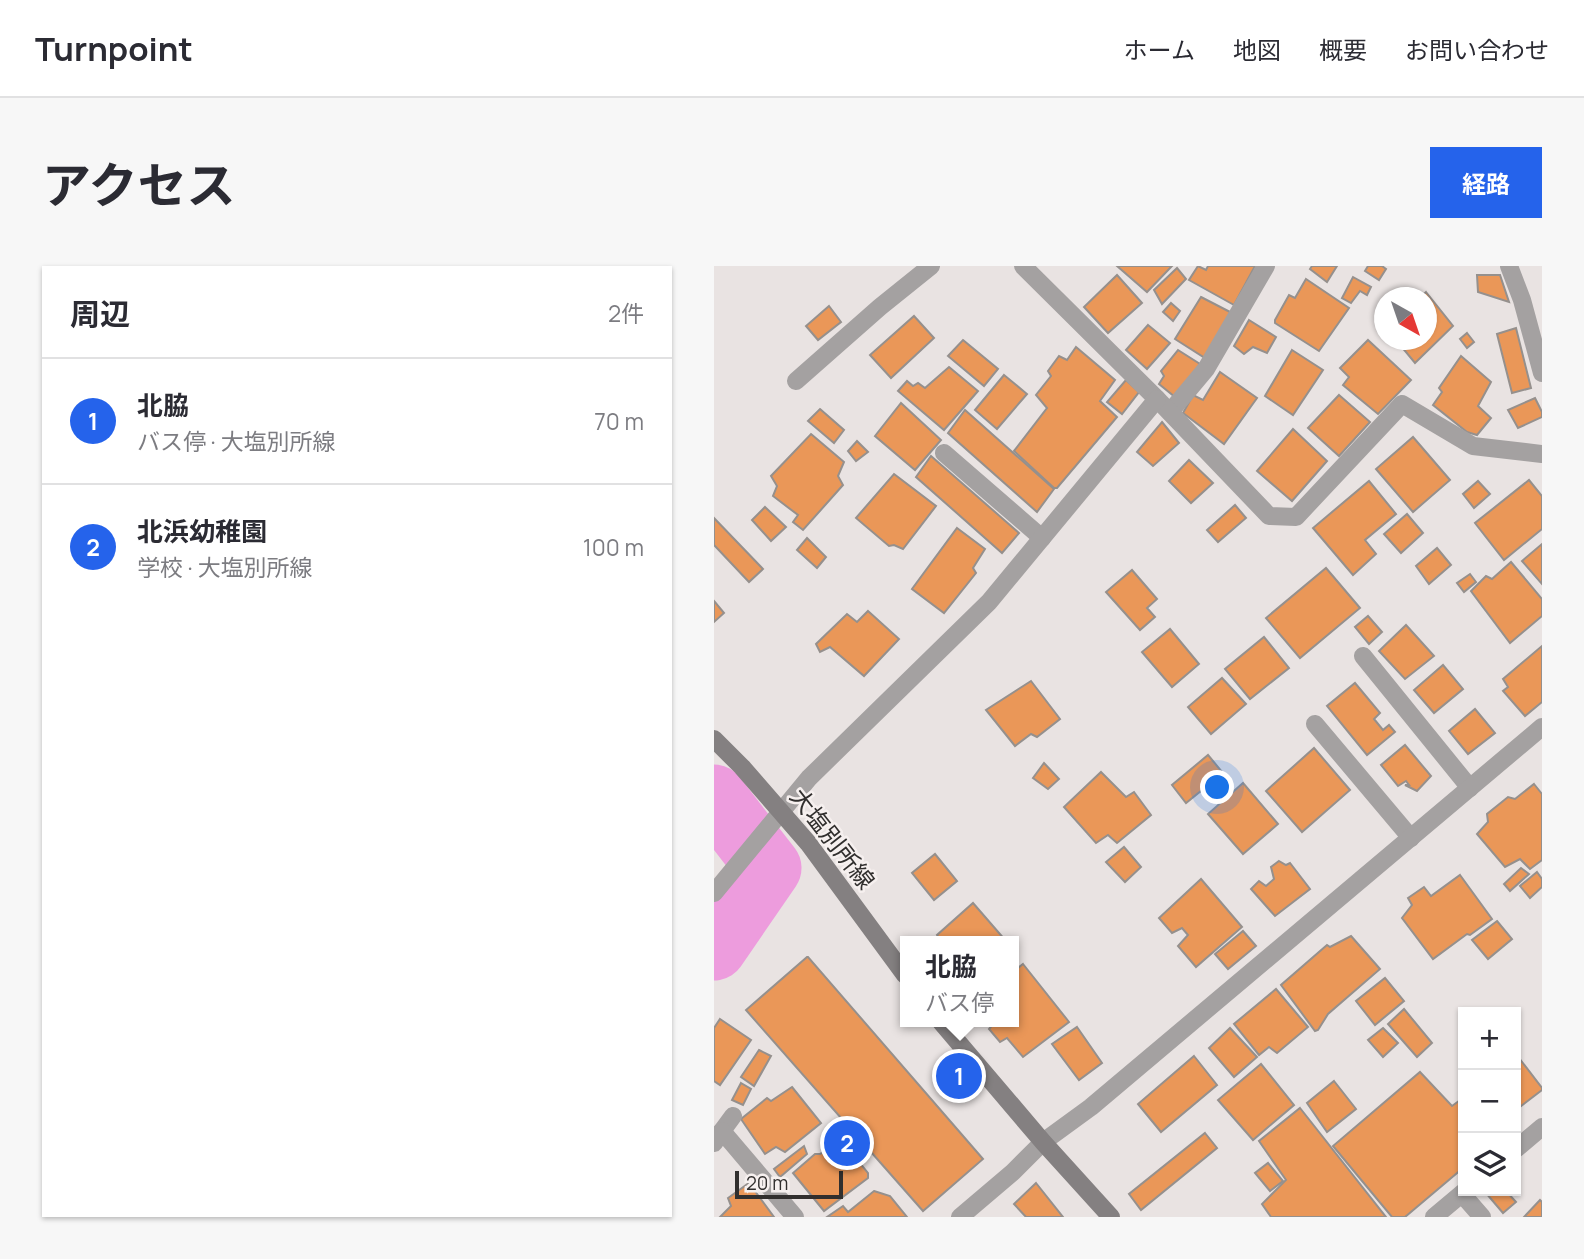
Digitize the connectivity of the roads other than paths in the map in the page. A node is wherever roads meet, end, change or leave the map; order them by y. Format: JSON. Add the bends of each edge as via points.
{"nodes":[{"id":1,"x":931,"y":266,"type":"edge"},
{"id":2,"x":1023,"y":266,"type":"edge"},
{"id":3,"x":1266,"y":266,"type":"edge"},
{"id":4,"x":1509,"y":266,"type":"edge"},
{"id":5,"x":1542,"y":373,"type":"edge"},
{"id":6,"x":796,"y":381,"type":"dead end"},
{"id":7,"x":1157,"y":399,"type":"junction"},
{"id":8,"x":1170,"y":412,"type":"junction"},
{"id":9,"x":944,"y":453,"type":"dead end"},
{"id":10,"x":1542,"y":454,"type":"edge"},
{"id":11,"x":1042,"y":538,"type":"junction"},
{"id":12,"x":1363,"y":656,"type":"dead end"},
{"id":13,"x":1315,"y":724,"type":"dead end"},
{"id":14,"x":1542,"y":727,"type":"edge"},
{"id":15,"x":714,"y":739,"type":"edge"},
{"id":16,"x":1470,"y":788,"type":"junction"},
{"id":17,"x":781,"y":812,"type":"junction"},
{"id":18,"x":1411,"y":838,"type":"junction"},
{"id":19,"x":718,"y":889,"type":"edge"},
{"id":20,"x":900,"y":968,"type":"edge"},
{"id":21,"x":945,"y":1027,"type":"edge"},
{"id":22,"x":733,"y":1116,"type":"dead end"},
{"id":23,"x":1542,"y":1127,"type":"edge"},
{"id":24,"x":718,"y":1137,"type":"edge"},
{"id":25,"x":1043,"y":1142,"type":"junction"},
{"id":26,"x":1521,"y":1145,"type":"edge"},
{"id":27,"x":1458,"y":1196,"type":"edge"},
{"id":28,"x":1466,"y":1196,"type":"edge"},
{"id":29,"x":795,"y":1217,"type":"edge"},
{"id":30,"x":960,"y":1217,"type":"edge"},
{"id":31,"x":1111,"y":1217,"type":"edge"},
{"id":32,"x":1434,"y":1217,"type":"edge"},
{"id":33,"x":1482,"y":1217,"type":"edge"}],
"edges":[{"from":1,"to":6,"type":"street"},
{"from":2,"to":7,"type":"street"},
{"from":3,"to":8,"type":"street","via":[[1206,369]]},
{"from":4,"to":5,"type":"street"},
{"from":7,"to":8,"type":"street"},
{"from":7,"to":11,"type":"street"},
{"from":8,"to":10,"type":"street","via":[[1269,516],[1297,517],[1402,404],[1473,446]]},
{"from":9,"to":11,"type":"street"},
{"from":11,"to":17,"type":"street","via":[[989,602],[809,778]]},
{"from":12,"to":16,"type":"street"},
{"from":13,"to":18,"type":"street"},
{"from":14,"to":16,"type":"street"},
{"from":15,"to":17,"type":"main road","name":"大塩別所線"},
{"from":16,"to":18,"type":"street"},
{"from":17,"to":19,"type":"street"},
{"from":17,"to":20,"type":"main road","name":"大塩別所線"},
{"from":18,"to":25,"type":"street","via":[[1091,1107]]},
{"from":21,"to":25,"type":"main road"},
{"from":22,"to":24,"type":"street"},
{"from":23,"to":26,"type":"street"},
{"from":24,"to":29,"type":"street"},
{"from":25,"to":30,"type":"street"},
{"from":25,"to":31,"type":"main road"},
{"from":27,"to":32,"type":"street"},
{"from":28,"to":33,"type":"street"}]}
